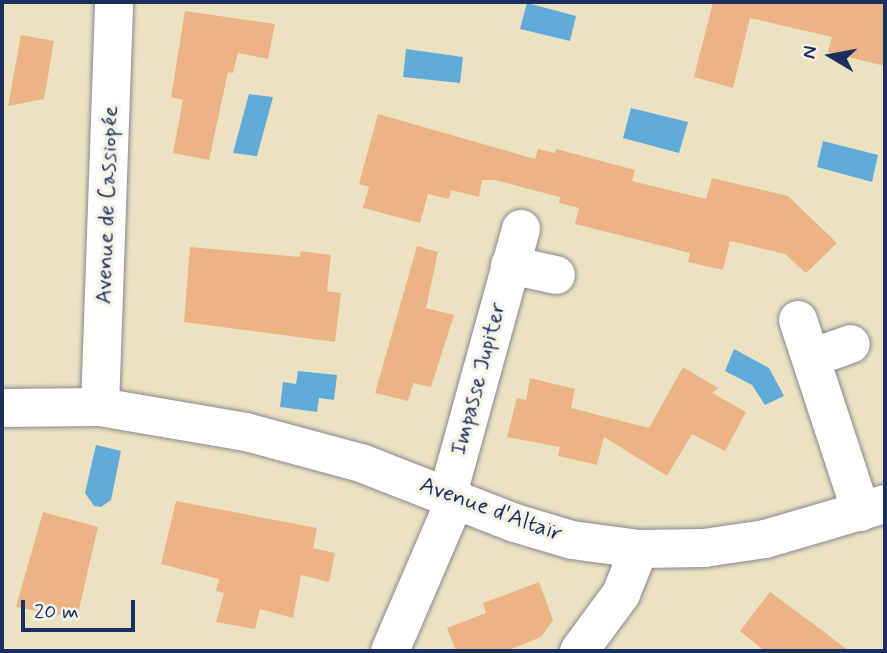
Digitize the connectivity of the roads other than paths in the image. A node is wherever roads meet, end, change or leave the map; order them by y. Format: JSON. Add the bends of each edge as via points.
{"nodes":[{"id":1,"x":111,"y":2,"type":"edge"},
{"id":2,"x":521,"y":229,"type":"dead end"},
{"id":3,"x":510,"y":264,"type":"junction"},
{"id":4,"x":556,"y":275,"type":"dead end"},
{"id":5,"x":798,"y":320,"type":"dead end"},
{"id":6,"x":851,"y":344,"type":"dead end"},
{"id":7,"x":811,"y":358,"type":"junction"},
{"id":8,"x":2,"y":408,"type":"edge"},
{"id":9,"x":100,"y":408,"type":"junction"},
{"id":10,"x":452,"y":496,"type":"junction"},
{"id":11,"x":873,"y":508,"type":"edge"},
{"id":12,"x":639,"y":549,"type":"junction"},
{"id":13,"x":390,"y":651,"type":"edge"},
{"id":14,"x":579,"y":651,"type":"edge"}],
"edges":[{"from":1,"to":9,"type":"street","name":"Avenue de Cassiopée"},
{"from":2,"to":3,"type":"street","name":"Impasse Jupiter"},
{"from":3,"to":4,"type":"street"},
{"from":3,"to":10,"type":"street","name":"Impasse Jupiter"},
{"from":5,"to":7,"type":"street"},
{"from":6,"to":7,"type":"street"},
{"from":7,"to":11,"type":"street"},
{"from":8,"to":9,"type":"street","name":"Avenue d'Altaïr"},
{"from":9,"to":10,"type":"street","name":"Avenue d'Altaïr","via":[[246,432],[361,463]]},
{"from":10,"to":12,"type":"street","name":"Avenue d'Altaïr","via":[[572,540]]},
{"from":10,"to":13,"type":"street","name":"Impasse Jupiter"},
{"from":11,"to":12,"type":"street","name":"Avenue d'Altaïr","via":[[765,539],[704,548]]},
{"from":12,"to":14,"type":"street","via":[[621,594]]}]}
